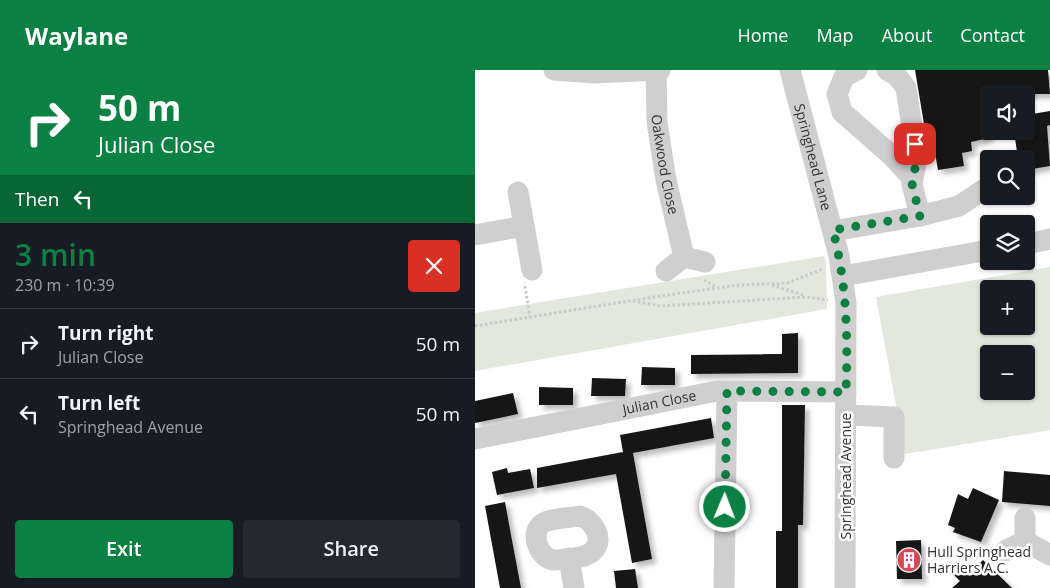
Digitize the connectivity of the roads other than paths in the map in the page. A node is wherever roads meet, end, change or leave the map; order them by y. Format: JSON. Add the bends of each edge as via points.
{"nodes":[{"id":1,"x":554,"y":70,"type":"edge"},
{"id":2,"x":658,"y":70,"type":"edge"},
{"id":3,"x":790,"y":70,"type":"edge"},
{"id":4,"x":857,"y":70,"type":"edge"},
{"id":5,"x":887,"y":70,"type":"edge"},
{"id":6,"x":913,"y":179,"type":"junction"},
{"id":7,"x":518,"y":192,"type":"dead end"},
{"id":8,"x":980,"y":192,"type":"edge"},
{"id":9,"x":920,"y":216,"type":"junction"},
{"id":10,"x":524,"y":226,"type":"junction"},
{"id":11,"x":833,"y":230,"type":"junction"},
{"id":12,"x":475,"y":235,"type":"edge"},
{"id":13,"x":1050,"y":240,"type":"edge"},
{"id":14,"x":1035,"y":242,"type":"edge"},
{"id":15,"x":980,"y":251,"type":"edge"},
{"id":16,"x":684,"y":257,"type":"junction"},
{"id":17,"x":705,"y":262,"type":"dead end"},
{"id":18,"x":841,"y":266,"type":"junction"},
{"id":19,"x":532,"y":270,"type":"road end"},
{"id":20,"x":666,"y":271,"type":"dead end"},
{"id":21,"x":848,"y":334,"type":"joint"},
{"id":22,"x":727,"y":391,"type":"junction"},
{"id":23,"x":846,"y":392,"type":"junction"},
{"id":24,"x":847,"y":415,"type":"junction"},
{"id":25,"x":475,"y":439,"type":"edge"},
{"id":26,"x":894,"y":458,"type":"dead end"},
{"id":27,"x":1025,"y":518,"type":"dead end"},
{"id":28,"x":1025,"y":542,"type":"junction"},
{"id":29,"x":1005,"y":551,"type":"dead end"},
{"id":30,"x":1050,"y":554,"type":"edge"},
{"id":31,"x":569,"y":558,"type":"dead end"},
{"id":32,"x":574,"y":588,"type":"edge"},
{"id":33,"x":724,"y":588,"type":"edge"},
{"id":34,"x":845,"y":588,"type":"edge"}],
"edges":[{"from":1,"to":2,"type":"street","via":[[594,73]]},
{"from":2,"to":16,"type":"street","name":"Oakwood Close","via":[[657,122],[666,180]]},
{"from":3,"to":11,"type":"street","name":"Springhead Lane"},
{"from":4,"to":6,"type":"street","via":[[844,77],[837,94],[841,112],[891,155]]},
{"from":5,"to":6,"type":"street","via":[[897,76],[906,88],[917,158]]},
{"from":6,"to":9,"type":"street"},
{"from":7,"to":10,"type":"street"},
{"from":8,"to":9,"type":"street","via":[[959,206]]},
{"from":9,"to":11,"type":"street"},
{"from":10,"to":12,"type":"street"},
{"from":10,"to":19,"type":"street"},
{"from":11,"to":18,"type":"street","name":"Springhead Lane"},
{"from":13,"to":14,"type":"street"},
{"from":15,"to":18,"type":"street"},
{"from":16,"to":17,"type":"street"},
{"from":16,"to":20,"type":"street"},
{"from":18,"to":21,"type":"street","name":"Springhead Lane"},
{"from":21,"to":23,"type":"street","name":"Springhead Avenue"},
{"from":22,"to":23,"type":"street","name":"Julian Close"},
{"from":22,"to":25,"type":"street","name":"Julian Close"},
{"from":22,"to":33,"type":"street"},
{"from":23,"to":24,"type":"street","name":"Springhead Avenue"},
{"from":24,"to":26,"type":"street","via":[[894,417]]},
{"from":24,"to":34,"type":"street","name":"Springhead Avenue"},
{"from":27,"to":28,"type":"street"},
{"from":28,"to":29,"type":"street"},
{"from":28,"to":30,"type":"street"},
{"from":31,"to":32,"type":"street"}]}
